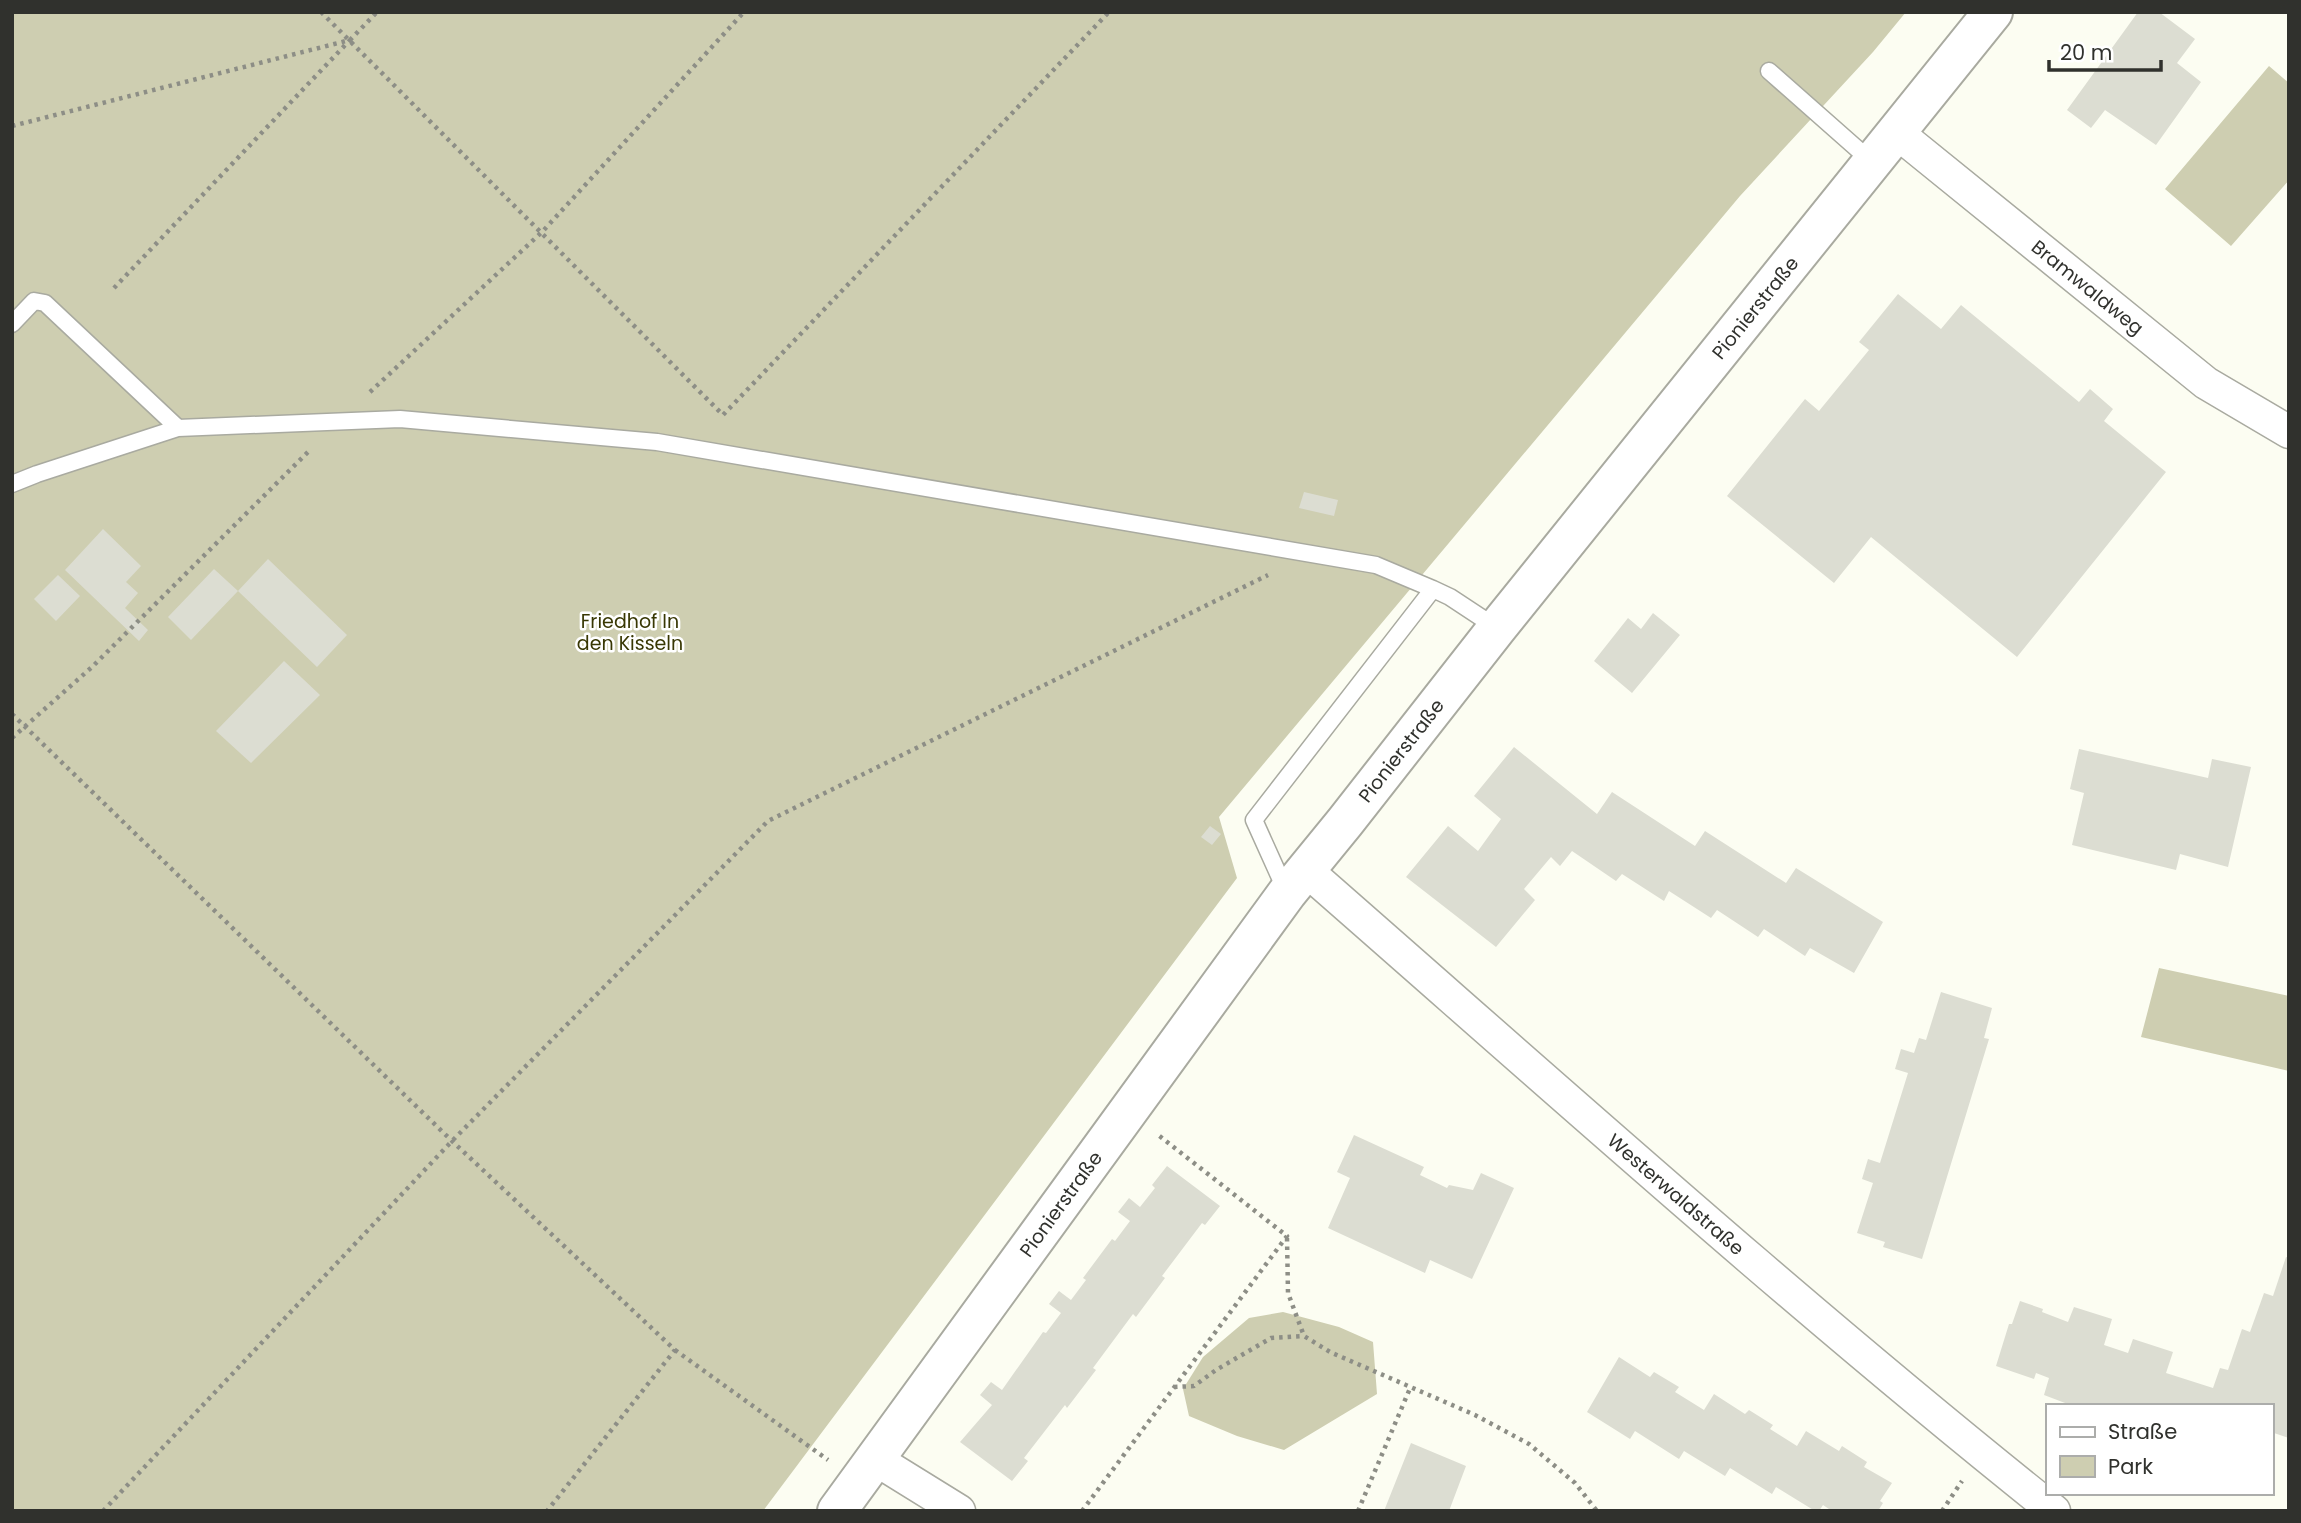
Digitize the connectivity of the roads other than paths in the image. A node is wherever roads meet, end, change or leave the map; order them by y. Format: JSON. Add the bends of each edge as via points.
{"nodes":[{"id":1,"x":1993,"y":12,"type":"edge"},
{"id":2,"x":1769,"y":71,"type":"dead end"},
{"id":3,"x":1895,"y":131,"type":"junction"},
{"id":4,"x":1871,"y":161,"type":"junction"},
{"id":5,"x":12,"y":324,"type":"edge"},
{"id":6,"x":178,"y":428,"type":"junction"},
{"id":7,"x":2289,"y":432,"type":"edge"},
{"id":8,"x":12,"y":484,"type":"edge"},
{"id":9,"x":1433,"y":589,"type":"junction"},
{"id":10,"x":1497,"y":628,"type":"junction"},
{"id":11,"x":1296,"y":881,"type":"junction"},
{"id":12,"x":857,"y":1484,"type":"edge"},
{"id":13,"x":959,"y":1511,"type":"edge"},
{"id":14,"x":2054,"y":1511,"type":"edge"}],
"edges":[{"from":1,"to":3,"type":"street","name":"Pionierstraße"},
{"from":2,"to":4,"type":"lane"},
{"from":3,"to":4,"type":"street","name":"Pionierstraße"},
{"from":3,"to":7,"type":"street","name":"Bramwaldweg","via":[[2206,383]]},
{"from":4,"to":10,"type":"street","name":"Pionierstraße"},
{"from":5,"to":6,"type":"lane","via":[[34,301],[45,303]]},
{"from":6,"to":8,"type":"lane"},
{"from":6,"to":9,"type":"lane","via":[[400,419],[657,442],[1376,565]]},
{"from":9,"to":10,"type":"lane"},
{"from":9,"to":11,"type":"lane","via":[[1254,820]]},
{"from":10,"to":11,"type":"street","name":"Pionierstraße"},
{"from":11,"to":12,"type":"street","name":"Pionierstraße"},
{"from":11,"to":14,"type":"street","name":"Westerwaldstraße"},
{"from":12,"to":13,"type":"street"}]}
